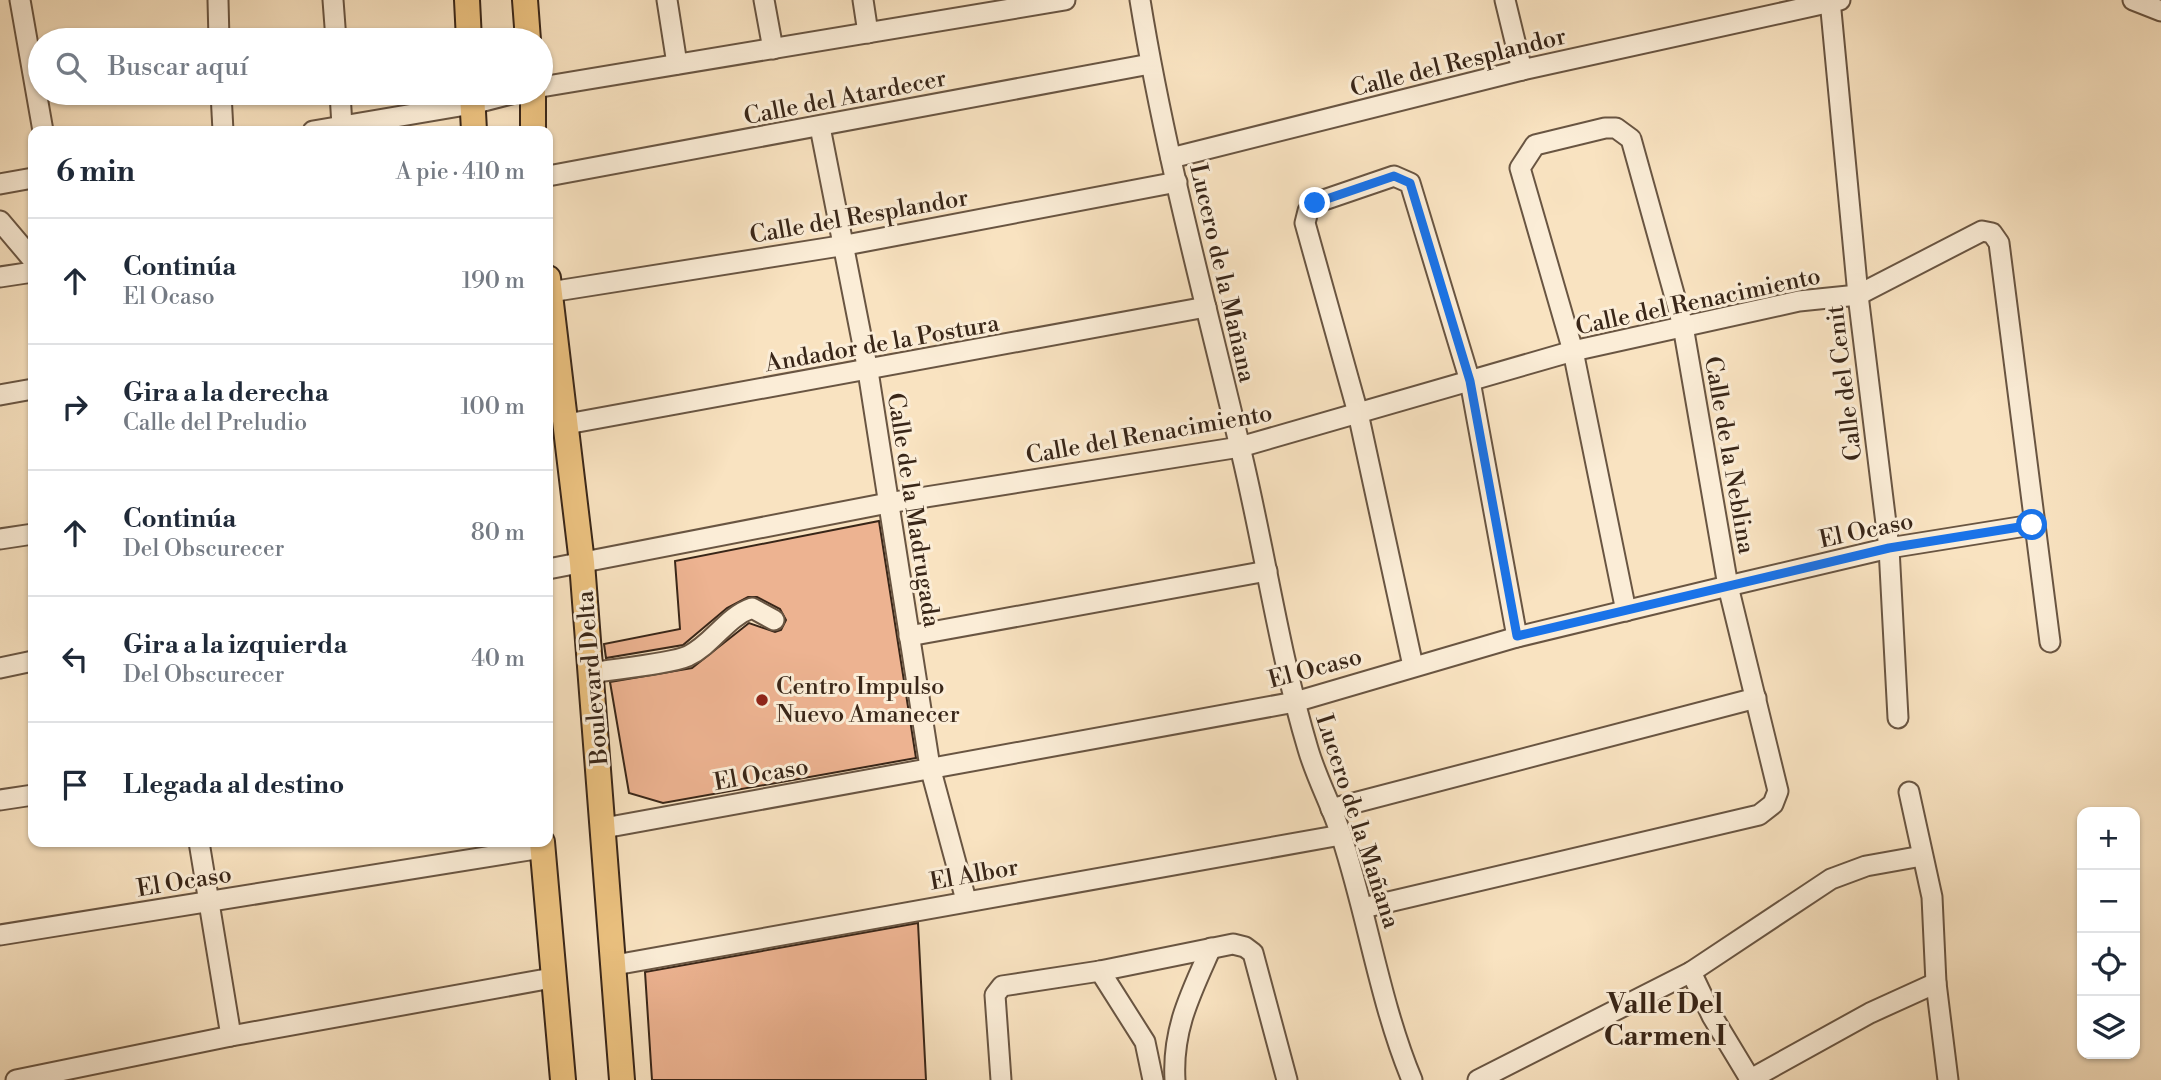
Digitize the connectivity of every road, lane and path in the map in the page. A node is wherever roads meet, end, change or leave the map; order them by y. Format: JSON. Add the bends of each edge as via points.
{"nodes":[{"id":1,"x":20,"y":0,"type":"edge"},
{"id":2,"x":218,"y":0,"type":"edge"},
{"id":3,"x":333,"y":0,"type":"edge"},
{"id":4,"x":467,"y":0,"type":"edge"},
{"id":5,"x":525,"y":0,"type":"edge"},
{"id":6,"x":667,"y":0,"type":"edge"},
{"id":7,"x":764,"y":0,"type":"edge"},
{"id":8,"x":863,"y":0,"type":"edge"},
{"id":9,"x":1065,"y":0,"type":"edge"},
{"id":10,"x":1140,"y":0,"type":"edge"},
{"id":11,"x":1505,"y":0,"type":"edge"},
{"id":12,"x":2133,"y":0,"type":"edge"},
{"id":13,"x":1833,"y":1,"type":"edge"},
{"id":14,"x":981,"y":7,"type":"edge"},
{"id":15,"x":2161,"y":10,"type":"edge"},
{"id":16,"x":219,"y":28,"type":"edge"},
{"id":17,"x":335,"y":28,"type":"edge"},
{"id":18,"x":468,"y":28,"type":"edge"},
{"id":19,"x":527,"y":28,"type":"edge"},
{"id":20,"x":869,"y":33,"type":"junction"},
{"id":21,"x":28,"y":46,"type":"edge"},
{"id":22,"x":773,"y":49,"type":"junction"},
{"id":23,"x":677,"y":64,"type":"junction"},
{"id":24,"x":1150,"y":64,"type":"junction"},
{"id":25,"x":1521,"y":70,"type":"junction"},
{"id":26,"x":553,"y":85,"type":"edge"},
{"id":27,"x":38,"y":105,"type":"edge"},
{"id":28,"x":222,"y":105,"type":"edge"},
{"id":29,"x":341,"y":105,"type":"edge"},
{"id":30,"x":443,"y":105,"type":"edge"},
{"id":31,"x":472,"y":105,"type":"edge"},
{"id":32,"x":533,"y":105,"type":"edge"},
{"id":33,"x":42,"y":126,"type":"edge"},
{"id":34,"x":223,"y":126,"type":"edge"},
{"id":35,"x":342,"y":126,"type":"joint"},
{"id":36,"x":474,"y":126,"type":"edge"},
{"id":37,"x":533,"y":126,"type":"edge"},
{"id":38,"x":820,"y":127,"type":"junction"},
{"id":39,"x":1171,"y":158,"type":"junction"},
{"id":40,"x":553,"y":175,"type":"edge"},
{"id":41,"x":28,"y":179,"type":"edge"},
{"id":42,"x":1177,"y":182,"type":"junction"},
{"id":43,"x":0,"y":184,"type":"edge"},
{"id":44,"x":0,"y":221,"type":"edge"},
{"id":45,"x":845,"y":245,"type":"junction"},
{"id":46,"x":28,"y":254,"type":"edge"},
{"id":47,"x":28,"y":273,"type":"edge"},
{"id":48,"x":0,"y":278,"type":"edge"},
{"id":49,"x":553,"y":284,"type":"edge"},
{"id":50,"x":1858,"y":295,"type":"junction"},
{"id":51,"x":1206,"y":307,"type":"junction"},
{"id":52,"x":553,"y":316,"type":"edge"},
{"id":53,"x":1683,"y":326,"type":"junction"},
{"id":54,"x":1573,"y":352,"type":"junction"},
{"id":55,"x":868,"y":371,"type":"junction"},
{"id":56,"x":1470,"y":381,"type":"junction"},
{"id":57,"x":28,"y":390,"type":"edge"},
{"id":58,"x":0,"y":395,"type":"edge"},
{"id":59,"x":1358,"y":414,"type":"junction"},
{"id":60,"x":567,"y":424,"type":"junction"},
{"id":61,"x":1240,"y":447,"type":"junction"},
{"id":62,"x":888,"y":503,"type":"junction"},
{"id":63,"x":2032,"y":525,"type":"junction"},
{"id":64,"x":28,"y":535,"type":"edge"},
{"id":65,"x":0,"y":539,"type":"edge"},
{"id":66,"x":1889,"y":548,"type":"junction"},
{"id":67,"x":582,"y":563,"type":"junction"},
{"id":68,"x":553,"y":568,"type":"edge"},
{"id":69,"x":1267,"y":571,"type":"junction"},
{"id":70,"x":1728,"y":586,"type":"junction"},
{"id":71,"x":1626,"y":611,"type":"junction"},
{"id":72,"x":774,"y":620,"type":"dead end"},
{"id":73,"x":909,"y":636,"type":"junction"},
{"id":74,"x":1517,"y":636,"type":"junction"},
{"id":75,"x":2050,"y":642,"type":"dead end"},
{"id":76,"x":28,"y":663,"type":"edge"},
{"id":77,"x":1413,"y":666,"type":"junction"},
{"id":78,"x":0,"y":667,"type":"edge"},
{"id":79,"x":591,"y":673,"type":"junction"},
{"id":80,"x":1756,"y":698,"type":"junction"},
{"id":81,"x":1295,"y":702,"type":"junction"},
{"id":82,"x":1898,"y":718,"type":"dead end"},
{"id":83,"x":930,"y":767,"type":"junction"},
{"id":84,"x":1909,"y":792,"type":"dead end"},
{"id":85,"x":28,"y":796,"type":"edge"},
{"id":86,"x":0,"y":800,"type":"edge"},
{"id":87,"x":1331,"y":809,"type":"junction"},
{"id":88,"x":604,"y":828,"type":"junction"},
{"id":89,"x":1341,"y":835,"type":"junction"},
{"id":90,"x":200,"y":847,"type":"edge"},
{"id":91,"x":530,"y":847,"type":"edge"},
{"id":92,"x":542,"y":847,"type":"edge"},
{"id":93,"x":1922,"y":856,"type":"junction"},
{"id":94,"x":966,"y":900,"type":"junction"},
{"id":95,"x":209,"y":902,"type":"junction"},
{"id":96,"x":1363,"y":908,"type":"junction"},
{"id":97,"x":0,"y":935,"type":"edge"},
{"id":98,"x":1211,"y":947,"type":"junction"},
{"id":99,"x":615,"y":965,"type":"junction"},
{"id":100,"x":1100,"y":971,"type":"junction"},
{"id":101,"x":1691,"y":972,"type":"junction"},
{"id":102,"x":552,"y":978,"type":"junction"},
{"id":103,"x":1937,"y":983,"type":"junction"},
{"id":104,"x":231,"y":1037,"type":"junction"},
{"id":105,"x":1175,"y":1040,"type":"junction"},
{"id":106,"x":1145,"y":1042,"type":"junction"},
{"id":107,"x":16,"y":1080,"type":"edge"},
{"id":108,"x":563,"y":1080,"type":"edge"},
{"id":109,"x":622,"y":1080,"type":"edge"},
{"id":110,"x":1001,"y":1080,"type":"edge"},
{"id":111,"x":1153,"y":1080,"type":"edge"},
{"id":112,"x":1175,"y":1080,"type":"edge"},
{"id":113,"x":1287,"y":1080,"type":"edge"},
{"id":114,"x":1412,"y":1080,"type":"edge"},
{"id":115,"x":1478,"y":1080,"type":"edge"},
{"id":116,"x":1749,"y":1080,"type":"edge"},
{"id":117,"x":1948,"y":1080,"type":"edge"}],
"edges":[{"from":1,"to":21,"type":"street"},
{"from":2,"to":16,"type":"street"},
{"from":3,"to":17,"type":"street"},
{"from":4,"to":18,"type":"main road"},
{"from":5,"to":19,"type":"main road"},
{"from":6,"to":23,"type":"street"},
{"from":7,"to":22,"type":"street"},
{"from":8,"to":20,"type":"street"},
{"from":9,"to":14,"type":"street"},
{"from":10,"to":24,"type":"street","name":"Lucero de la Mañana"},
{"from":11,"to":25,"type":"street"},
{"from":12,"to":15,"type":"street"},
{"from":13,"to":25,"type":"street","name":"Calle del Resplandor"},
{"from":13,"to":50,"type":"street","name":"Calle del Cenit"},
{"from":14,"to":20,"type":"street"},
{"from":20,"to":22,"type":"street"},
{"from":22,"to":23,"type":"street"},
{"from":23,"to":26,"type":"street"},
{"from":24,"to":38,"type":"street","name":"Calle del Atardecer"},
{"from":24,"to":39,"type":"street","name":"Lucero de la Mañana"},
{"from":25,"to":39,"type":"street","name":"Calle del Resplandor"},
{"from":27,"to":33,"type":"street"},
{"from":28,"to":34,"type":"street"},
{"from":29,"to":35,"type":"street"},
{"from":30,"to":35,"type":"street"},
{"from":31,"to":36,"type":"main road"},
{"from":32,"to":37,"type":"main road"},
{"from":38,"to":40,"type":"street","name":"Calle del Atardecer"},
{"from":38,"to":45,"type":"street","name":"Calle de la Madrugada"},
{"from":39,"to":42,"type":"street","name":"Lucero de la Mañana"},
{"from":41,"to":43,"type":"street"},
{"from":42,"to":45,"type":"street","name":"Calle del Resplandor"},
{"from":42,"to":51,"type":"street","name":"Lucero de la Mañana"},
{"from":44,"to":46,"type":"street"},
{"from":45,"to":49,"type":"street","name":"Calle del Resplandor"},
{"from":45,"to":55,"type":"street","name":"Calle de la Madrugada"},
{"from":47,"to":48,"type":"street"},
{"from":50,"to":53,"type":"street","name":"Calle del Renacimiento","via":[[1799,301]]},
{"from":50,"to":63,"type":"street","name":"Calle del Renacimiento","via":[[1982,231],[1992,233],[1999,243]]},
{"from":50,"to":66,"type":"street","name":"Calle del Cenit"},
{"from":51,"to":55,"type":"street","name":"Andador de la Postura"},
{"from":51,"to":61,"type":"street","name":"Lucero de la Mañana"},
{"from":52,"to":60,"type":"main road","name":"Boulevard Delta"},
{"from":53,"to":54,"type":"street","name":"Calle del Renacimiento"},
{"from":53,"to":54,"type":"street","name":"Calle de la Neblina","via":[[1631,139],[1616,128],[1605,128],[1535,145],[1520,168]]},
{"from":53,"to":70,"type":"street","name":"Calle de la Neblina"},
{"from":54,"to":56,"type":"street","name":"Calle del Renacimiento"},
{"from":54,"to":71,"type":"street"},
{"from":55,"to":60,"type":"street","name":"Andador de la Postura"},
{"from":55,"to":62,"type":"street","name":"Calle de la Madrugada"},
{"from":56,"to":59,"type":"street","name":"Calle del Renacimiento"},
{"from":56,"to":59,"type":"street","via":[[1410,183],[1394,176],[1315,203],[1305,223]]},
{"from":56,"to":74,"type":"street"},
{"from":57,"to":58,"type":"street"},
{"from":59,"to":61,"type":"street","name":"Calle del Renacimiento"},
{"from":59,"to":77,"type":"street"},
{"from":60,"to":67,"type":"main road","name":"Boulevard Delta"},
{"from":61,"to":62,"type":"street","name":"Calle del Renacimiento"},
{"from":61,"to":69,"type":"street","name":"Lucero de la Mañana"},
{"from":62,"to":67,"type":"street","name":"Calle del Renacimiento"},
{"from":62,"to":73,"type":"street","name":"Calle de la Madrugada"},
{"from":63,"to":66,"type":"street","name":"El Ocaso"},
{"from":63,"to":75,"type":"street"},
{"from":64,"to":65,"type":"street"},
{"from":66,"to":70,"type":"street","name":"El Ocaso"},
{"from":66,"to":82,"type":"street","name":"Calle del Cenit"},
{"from":67,"to":68,"type":"street","name":"Calle del Renacimiento"},
{"from":67,"to":79,"type":"main road","name":"Boulevard Delta"},
{"from":69,"to":73,"type":"street"},
{"from":69,"to":81,"type":"street","name":"Lucero de la Mañana"},
{"from":70,"to":71,"type":"street","name":"El Ocaso"},
{"from":70,"to":80,"type":"street","name":"Calle de la Neblina"},
{"from":71,"to":74,"type":"street","name":"El Ocaso"},
{"from":72,"to":79,"type":"street","via":[[752,608],[740,612],[685,657]]},
{"from":73,"to":83,"type":"street","name":"Calle de la Madrugada"},
{"from":74,"to":77,"type":"street","name":"El Ocaso"},
{"from":76,"to":78,"type":"street"},
{"from":77,"to":81,"type":"street","name":"El Ocaso"},
{"from":79,"to":88,"type":"main road","name":"Boulevard Delta"},
{"from":80,"to":87,"type":"street"},
{"from":80,"to":96,"type":"street","name":"Calle de la Neblina","via":[[1778,791],[1773,804],[1759,815]]},
{"from":81,"to":83,"type":"street","name":"El Ocaso"},
{"from":81,"to":87,"type":"street","name":"Lucero de la Mañana","via":[[1308,752]]},
{"from":83,"to":88,"type":"street","name":"El Ocaso"},
{"from":83,"to":94,"type":"street","name":"Calle de la Madrugada"},
{"from":84,"to":93,"type":"street"},
{"from":85,"to":86,"type":"street"},
{"from":87,"to":89,"type":"street","name":"Lucero de la Mañana"},
{"from":88,"to":99,"type":"main road","name":"Boulevard Delta"},
{"from":89,"to":94,"type":"street","name":"El Albor"},
{"from":89,"to":96,"type":"street","name":"Lucero de la Mañana"},
{"from":90,"to":95,"type":"street"},
{"from":91,"to":95,"type":"street","name":"El Ocaso"},
{"from":92,"to":102,"type":"main road"},
{"from":93,"to":101,"type":"street","via":[[1866,866],[1831,879]]},
{"from":93,"to":103,"type":"street","via":[[1932,897]]},
{"from":94,"to":99,"type":"street","name":"El Albor"},
{"from":95,"to":97,"type":"street","name":"El Ocaso"},
{"from":95,"to":104,"type":"street"},
{"from":96,"to":114,"type":"street","name":"Lucero de la Mañana","via":[[1394,1036]]},
{"from":98,"to":100,"type":"street"},
{"from":98,"to":105,"type":"street"},
{"from":98,"to":113,"type":"street","via":[[1233,944],[1254,953]]},
{"from":99,"to":109,"type":"main road","name":"Boulevard Delta"},
{"from":100,"to":106,"type":"street"},
{"from":100,"to":110,"type":"street","via":[[997,990]]},
{"from":101,"to":115,"type":"street"},
{"from":101,"to":116,"type":"street"},
{"from":102,"to":104,"type":"street"},
{"from":102,"to":108,"type":"main road"},
{"from":103,"to":116,"type":"street","via":[[1870,1013]]},
{"from":103,"to":117,"type":"street"},
{"from":104,"to":107,"type":"street"},
{"from":105,"to":106,"type":"street"},
{"from":105,"to":112,"type":"street"},
{"from":106,"to":111,"type":"street"}]}
